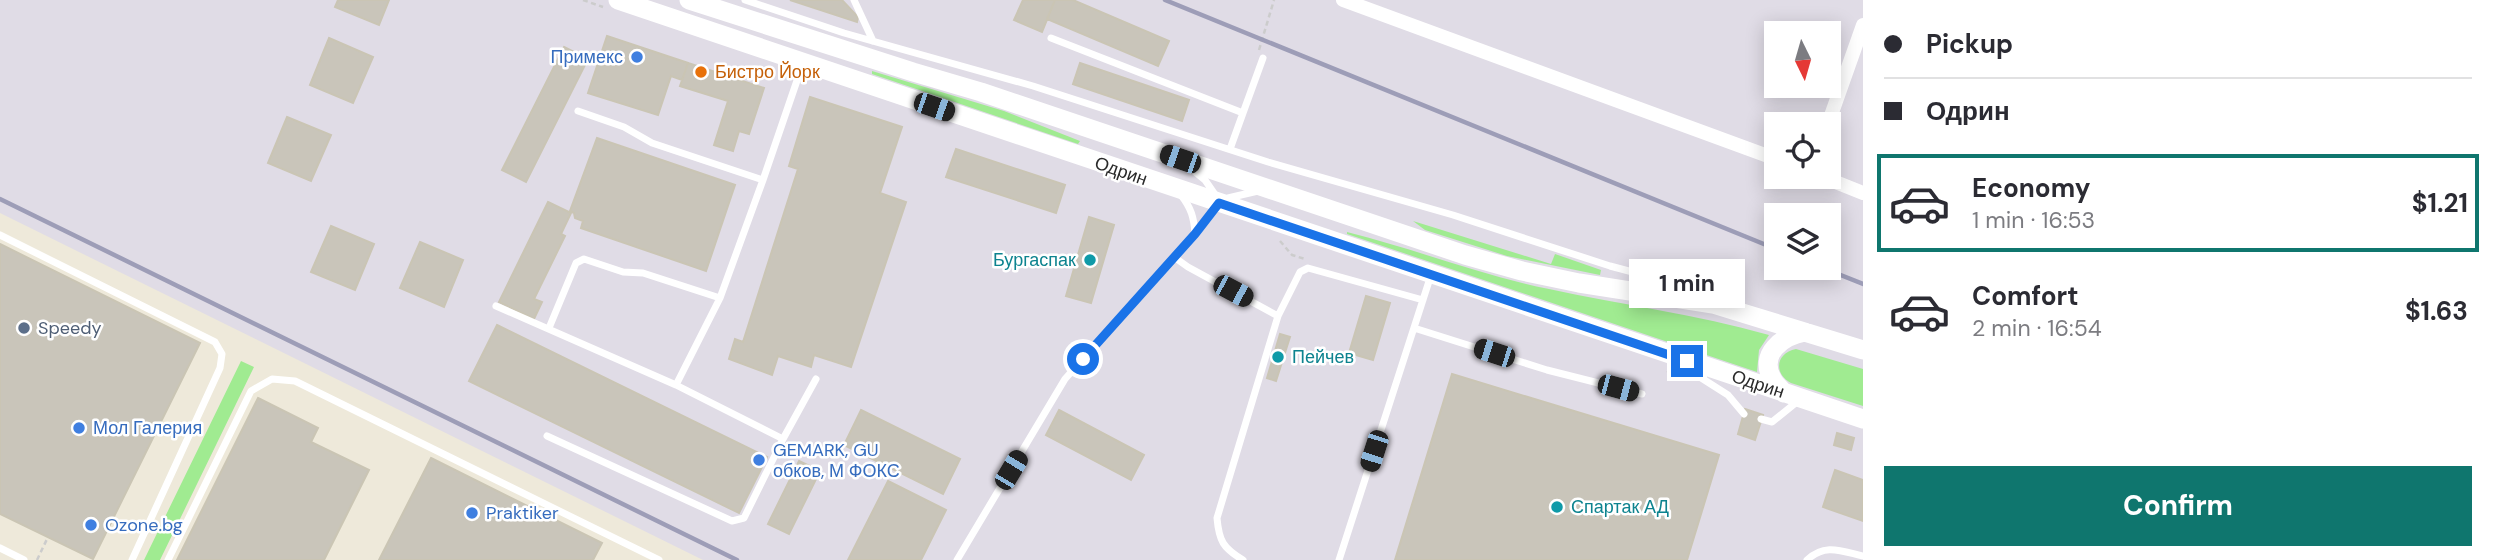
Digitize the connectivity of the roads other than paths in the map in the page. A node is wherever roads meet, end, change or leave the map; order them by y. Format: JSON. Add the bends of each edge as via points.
{"nodes":[{"id":1,"x":618,"y":0,"type":"edge"},
{"id":2,"x":689,"y":0,"type":"edge"},
{"id":3,"x":745,"y":0,"type":"edge"},
{"id":4,"x":854,"y":0,"type":"edge"},
{"id":5,"x":1343,"y":0,"type":"edge"},
{"id":6,"x":1863,"y":24,"type":"edge"},
{"id":7,"x":1051,"y":38,"type":"dead end"},
{"id":8,"x":873,"y":41,"type":"junction"},
{"id":9,"x":1262,"y":58,"type":"road end"},
{"id":10,"x":803,"y":62,"type":"junction"},
{"id":11,"x":913,"y":72,"type":"junction"},
{"id":12,"x":578,"y":111,"type":"dead end"},
{"id":13,"x":1832,"y":112,"type":"edge"},
{"id":14,"x":1243,"y":113,"type":"junction"},
{"id":15,"x":1230,"y":149,"type":"junction"},
{"id":16,"x":1764,"y":155,"type":"edge"},
{"id":17,"x":1180,"y":159,"type":"junction"},
{"id":18,"x":764,"y":180,"type":"junction"},
{"id":19,"x":1841,"y":184,"type":"edge"},
{"id":20,"x":1270,"y":189,"type":"junction"},
{"id":21,"x":1176,"y":190,"type":"junction"},
{"id":22,"x":1863,"y":193,"type":"edge"},
{"id":23,"x":1219,"y":203,"type":"junction"},
{"id":24,"x":1195,"y":234,"type":"junction"},
{"id":25,"x":0,"y":235,"type":"edge"},
{"id":26,"x":1174,"y":257,"type":"junction"},
{"id":27,"x":1431,"y":275,"type":"junction"},
{"id":28,"x":720,"y":298,"type":"junction"},
{"id":29,"x":1423,"y":300,"type":"junction"},
{"id":30,"x":1713,"y":304,"type":"junction"},
{"id":31,"x":496,"y":306,"type":"dead end"},
{"id":32,"x":1278,"y":316,"type":"junction"},
{"id":33,"x":549,"y":328,"type":"junction"},
{"id":34,"x":1414,"y":328,"type":"junction"},
{"id":35,"x":1806,"y":332,"type":"junction"},
{"id":36,"x":1863,"y":350,"type":"edge"},
{"id":37,"x":1663,"y":354,"type":"junction"},
{"id":38,"x":816,"y":379,"type":"dead end"},
{"id":39,"x":676,"y":385,"type":"junction"},
{"id":40,"x":1642,"y":394,"type":"dead end"},
{"id":41,"x":1792,"y":396,"type":"junction"},
{"id":42,"x":1744,"y":414,"type":"dead end"},
{"id":43,"x":1761,"y":419,"type":"dead end"},
{"id":44,"x":1863,"y":419,"type":"edge"},
{"id":45,"x":547,"y":436,"type":"dead end"},
{"id":46,"x":783,"y":439,"type":"junction"},
{"id":47,"x":0,"y":548,"type":"edge"},
{"id":48,"x":1863,"y":556,"type":"edge"},
{"id":49,"x":24,"y":560,"type":"edge"},
{"id":50,"x":132,"y":560,"type":"edge"},
{"id":51,"x":168,"y":560,"type":"edge"},
{"id":52,"x":659,"y":560,"type":"edge"},
{"id":53,"x":957,"y":560,"type":"edge"},
{"id":54,"x":1242,"y":560,"type":"edge"},
{"id":55,"x":1339,"y":560,"type":"edge"},
{"id":56,"x":1807,"y":560,"type":"edge"}],
"edges":[{"from":1,"to":10,"type":"main road","name":"Одрин"},
{"from":2,"to":11,"type":"main road","name":"Одрин"},
{"from":3,"to":8,"type":"lane"},
{"from":4,"to":8,"type":"lane"},
{"from":5,"to":16,"type":"street"},
{"from":6,"to":13,"type":"street"},
{"from":7,"to":14,"type":"lane"},
{"from":8,"to":15,"type":"lane"},
{"from":9,"to":14,"type":"lane"},
{"from":10,"to":11,"type":"main road","via":[[825,53],[889,72]]},
{"from":10,"to":18,"type":"lane"},
{"from":10,"to":21,"type":"main road","name":"Одрин"},
{"from":11,"to":17,"type":"main road","name":"Одрин"},
{"from":12,"to":18,"type":"lane","via":[[624,127],[652,143]]},
{"from":14,"to":15,"type":"lane"},
{"from":15,"to":30,"type":"lane","via":[[1689,287]]},
{"from":17,"to":20,"type":"main road","name":"Одрин"},
{"from":17,"to":23,"type":"lane","via":[[1205,180]]},
{"from":18,"to":28,"type":"lane"},
{"from":19,"to":22,"type":"street"},
{"from":20,"to":23,"type":"lane"},
{"from":20,"to":30,"type":"main road","name":"Одрин","via":[[1522,271]]},
{"from":21,"to":23,"type":"main road","name":"Одрин"},
{"from":21,"to":24,"type":"lane","via":[[1191,207]]},
{"from":23,"to":24,"type":"lane"},
{"from":23,"to":27,"type":"main road","name":"Одрин"},
{"from":24,"to":26,"type":"lane"},
{"from":25,"to":50,"type":"lane","via":[[215,342],[222,354],[220,368]]},
{"from":26,"to":32,"type":"lane"},
{"from":26,"to":53,"type":"lane","via":[[1065,379]]},
{"from":27,"to":29,"type":"lane"},
{"from":27,"to":37,"type":"main road","name":"Одрин"},
{"from":28,"to":33,"type":"lane","via":[[584,259],[576,263]]},
{"from":28,"to":39,"type":"lane"},
{"from":29,"to":32,"type":"lane","via":[[1303,269]]},
{"from":29,"to":34,"type":"lane"},
{"from":30,"to":35,"type":"main road","name":"Одрин"},
{"from":31,"to":33,"type":"lane"},
{"from":32,"to":54,"type":"lane","via":[[1217,518],[1218,535],[1227,550]]},
{"from":33,"to":39,"type":"lane"},
{"from":34,"to":40,"type":"lane"},
{"from":34,"to":55,"type":"lane"},
{"from":35,"to":36,"type":"main road","name":"Одрин"},
{"from":35,"to":41,"type":"main road","via":[[1779,341],[1770,355],[1772,379]]},
{"from":37,"to":41,"type":"main road","name":"Одрин"},
{"from":37,"to":42,"type":"lane","via":[[1728,395]]},
{"from":38,"to":46,"type":"lane"},
{"from":39,"to":46,"type":"lane"},
{"from":41,"to":43,"type":"lane","via":[[1772,422]]},
{"from":41,"to":44,"type":"main road","name":"Одрин"},
{"from":45,"to":46,"type":"lane","via":[[732,521],[744,518]]},
{"from":47,"to":49,"type":"lane"},
{"from":48,"to":56,"type":"lane","via":[[1833,549],[1817,551]]},
{"from":51,"to":52,"type":"lane","via":[[251,391],[272,379],[295,382]]}]}
